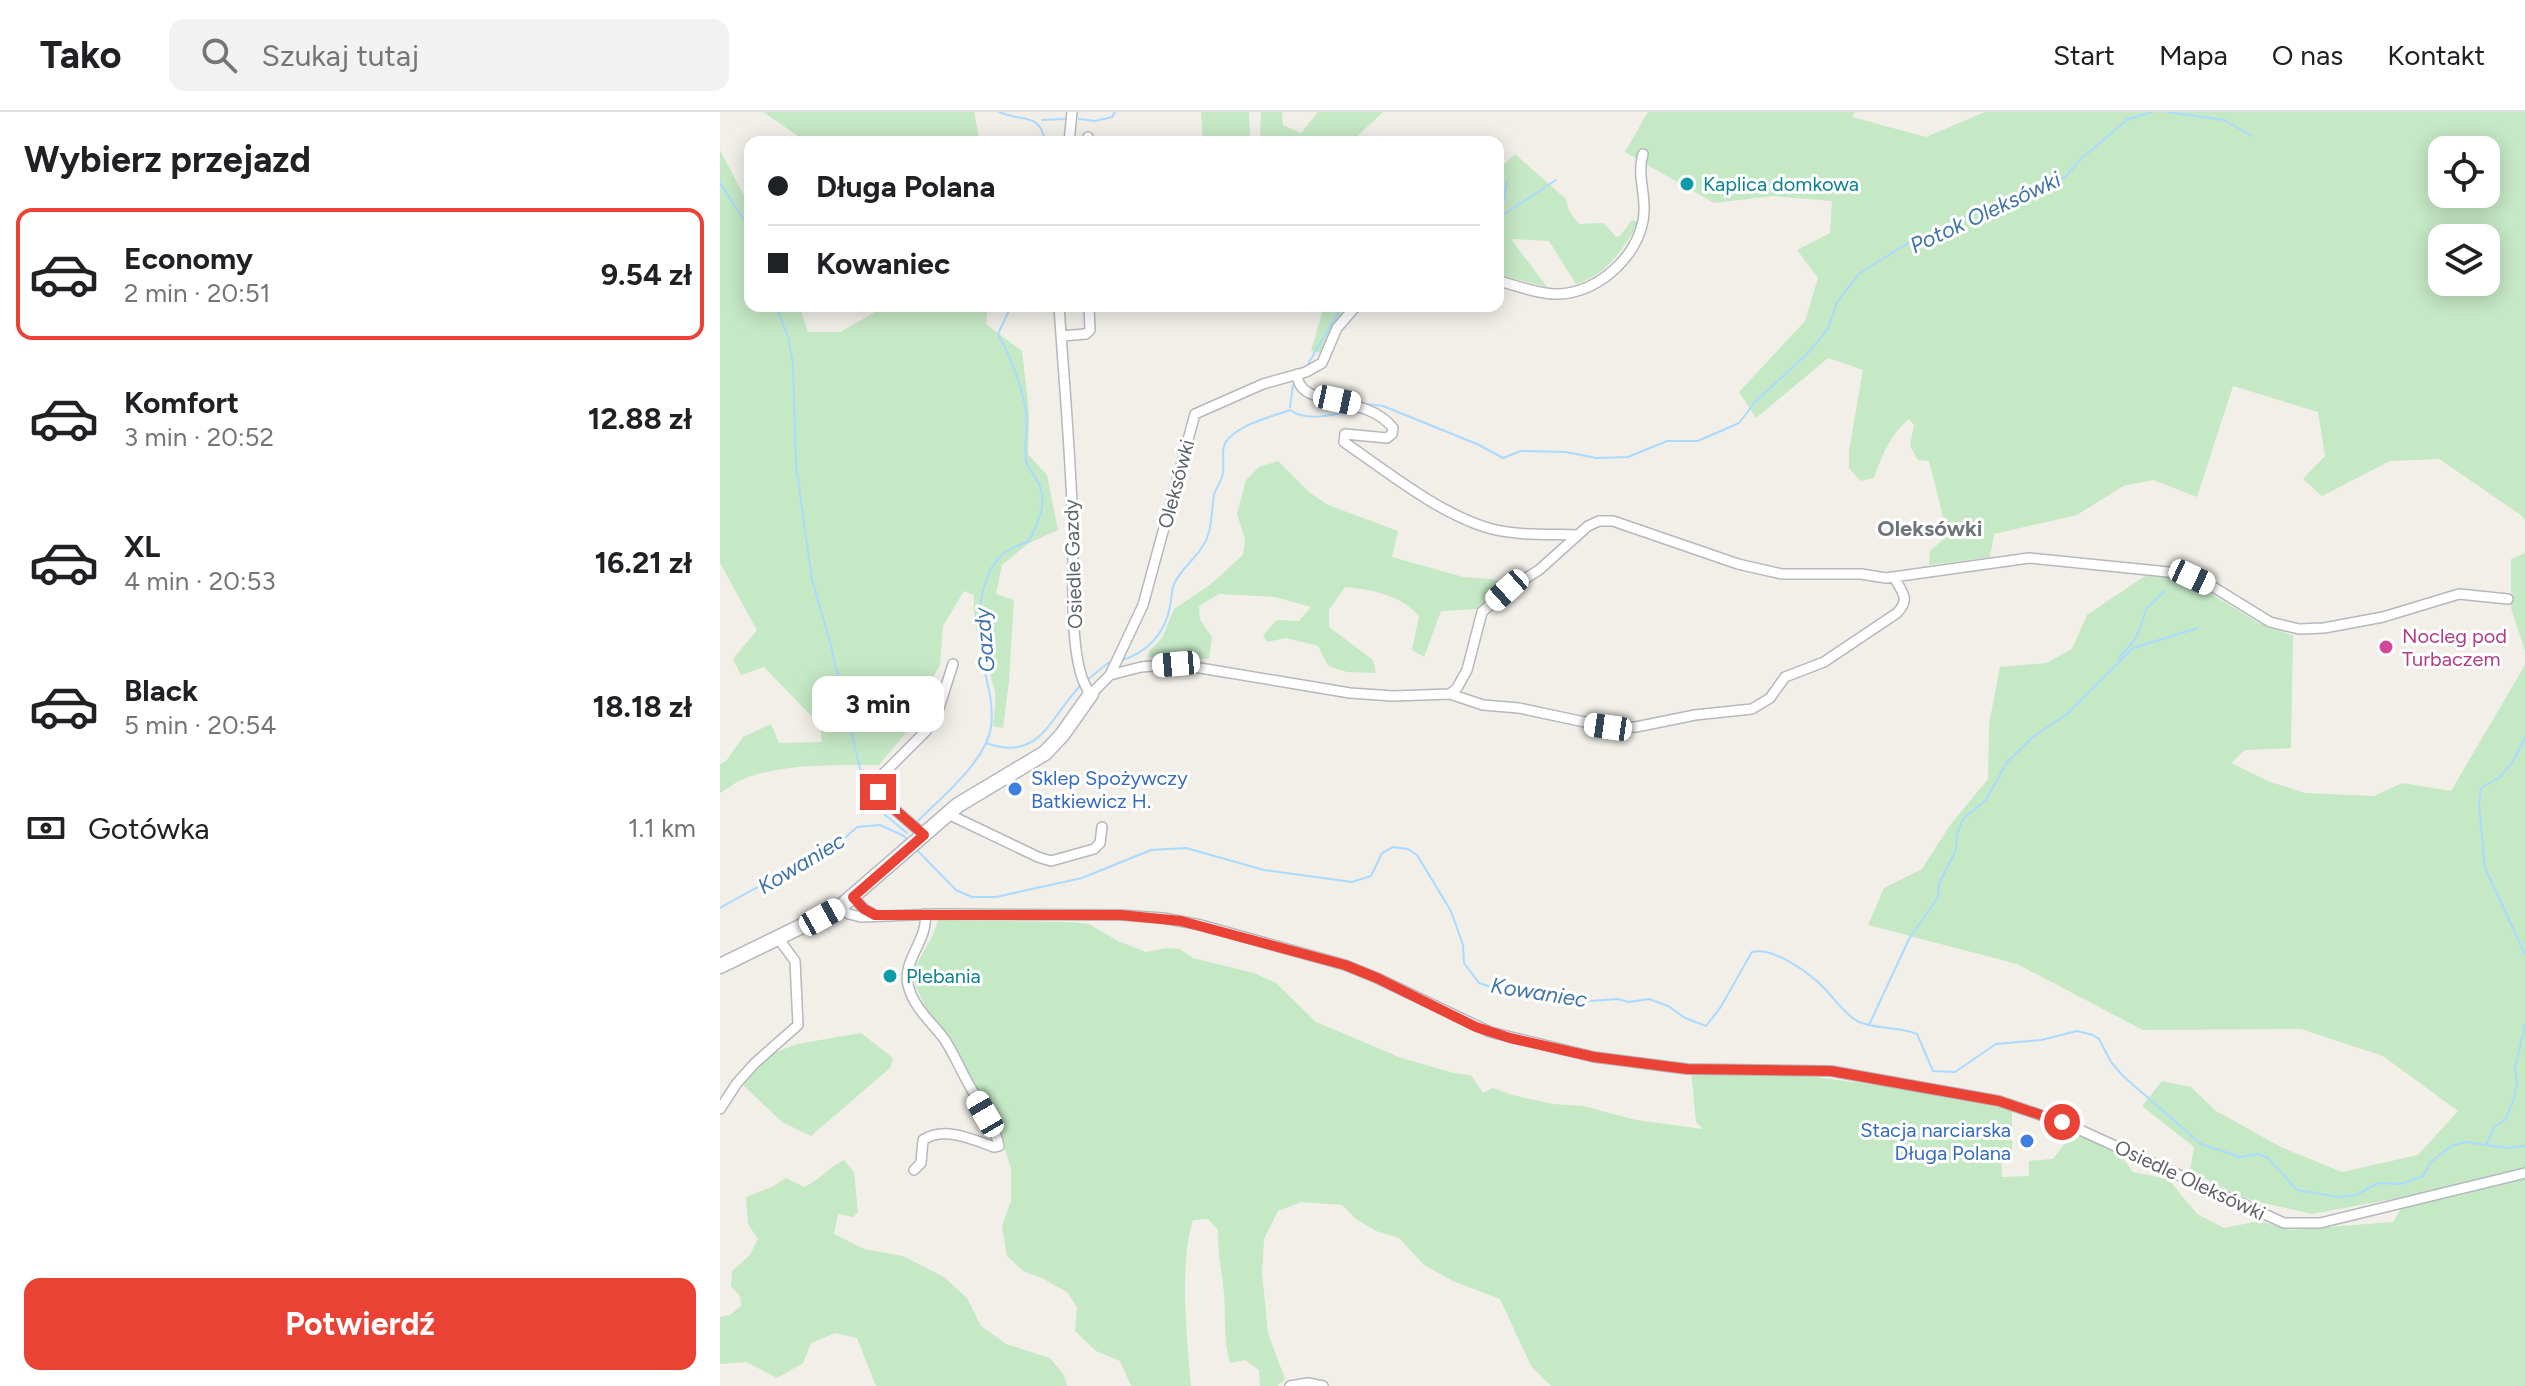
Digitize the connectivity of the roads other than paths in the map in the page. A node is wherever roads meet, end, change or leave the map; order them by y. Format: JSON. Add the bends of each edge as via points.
{"nodes":[{"id":1,"x":1072,"y":112,"type":"edge"},
{"id":2,"x":1070,"y":136,"type":"edge"},
{"id":3,"x":1643,"y":154,"type":"dead end"},
{"id":4,"x":1504,"y":282,"type":"edge"},
{"id":5,"x":1059,"y":312,"type":"edge"},
{"id":6,"x":1089,"y":312,"type":"edge"},
{"id":7,"x":1351,"y":312,"type":"edge"},
{"id":8,"x":1061,"y":336,"type":"junction"},
{"id":9,"x":1297,"y":374,"type":"junction"},
{"id":10,"x":1578,"y":535,"type":"junction"},
{"id":11,"x":1894,"y":577,"type":"junction"},
{"id":12,"x":2508,"y":599,"type":"dead end"},
{"id":13,"x":953,"y":664,"type":"dead end"},
{"id":14,"x":1110,"y":675,"type":"junction"},
{"id":15,"x":1087,"y":689,"type":"junction"},
{"id":16,"x":1450,"y":694,"type":"junction"},
{"id":17,"x":948,"y":814,"type":"junction"},
{"id":18,"x":1102,"y":827,"type":"dead end"},
{"id":19,"x":921,"y":833,"type":"junction"},
{"id":20,"x":853,"y":897,"type":"junction"},
{"id":21,"x":839,"y":908,"type":"junction"},
{"id":22,"x":925,"y":914,"type":"junction"},
{"id":23,"x":875,"y":915,"type":"junction"},
{"id":24,"x":778,"y":938,"type":"junction"},
{"id":25,"x":720,"y":966,"type":"edge"},
{"id":26,"x":720,"y":1109,"type":"edge"},
{"id":27,"x":914,"y":1170,"type":"dead end"},
{"id":28,"x":2525,"y":1173,"type":"edge"},
{"id":29,"x":1290,"y":1386,"type":"edge"},
{"id":30,"x":1323,"y":1386,"type":"edge"}],
"edges":[{"from":1,"to":2,"type":"street"},
{"from":3,"to":4,"type":"street","via":[[1643,223],[1619,267],[1588,288],[1557,295]]},
{"from":5,"to":8,"type":"street","name":"Osiedle Gazdy"},
{"from":6,"to":8,"type":"street","via":[[1086,334]]},
{"from":7,"to":9,"type":"street","name":"Oleksówki","via":[[1337,328],[1322,363]]},
{"from":8,"to":15,"type":"street","name":"Osiedle Gazdy","via":[[1073,533],[1071,604]]},
{"from":9,"to":10,"type":"street","via":[[1301,387],[1311,394],[1360,406],[1387,421],[1393,428],[1387,438],[1345,434],[1344,442],[1466,521],[1505,531]]},
{"from":9,"to":14,"type":"street","name":"Oleksówki","via":[[1195,414],[1153,575]]},
{"from":10,"to":11,"type":"street","via":[[1599,521],[1613,521],[1757,570]]},
{"from":10,"to":16,"type":"street","via":[[1482,612],[1467,670]]},
{"from":11,"to":12,"type":"street","via":[[2029,558],[2178,573],[2215,588],[2270,622],[2299,629],[2383,617],[2459,594]]},
{"from":11,"to":16,"type":"street","via":[[1905,598],[1897,613],[1824,662],[1785,677],[1770,698],[1752,709],[1608,727],[1483,705]]},
{"from":13,"to":19,"type":"street","via":[[926,731],[879,778],[878,792]]},
{"from":14,"to":15,"type":"street","name":"Oleksówki"},
{"from":14,"to":16,"type":"street","via":[[1176,664],[1350,693]]},
{"from":15,"to":17,"type":"street","via":[[1062,735],[1045,753]]},
{"from":17,"to":18,"type":"street","via":[[1051,861],[1094,849]]},
{"from":17,"to":19,"type":"street"},
{"from":19,"to":20,"type":"street"},
{"from":20,"to":21,"type":"street"},
{"from":20,"to":23,"type":"street"},
{"from":21,"to":23,"type":"street","name":"Osiedle Oleksówki"},
{"from":21,"to":24,"type":"street"},
{"from":22,"to":23,"type":"street","name":"Osiedle Oleksówki"},
{"from":22,"to":27,"type":"street","via":[[927,924],[907,983],[955,1057],[999,1146],[959,1135],[934,1135],[923,1140],[921,1163]]},
{"from":22,"to":28,"type":"street","name":"Osiedle Oleksówki","via":[[1121,915],[1181,921],[1345,965],[1490,1032],[1594,1057],[1687,1069],[1831,1071],[1999,1101],[2067,1124],[2284,1223],[2320,1223]]},
{"from":24,"to":25,"type":"street"},
{"from":24,"to":26,"type":"street","via":[[795,961],[798,1025],[737,1083]]},
{"from":29,"to":30,"type":"street"}]}
